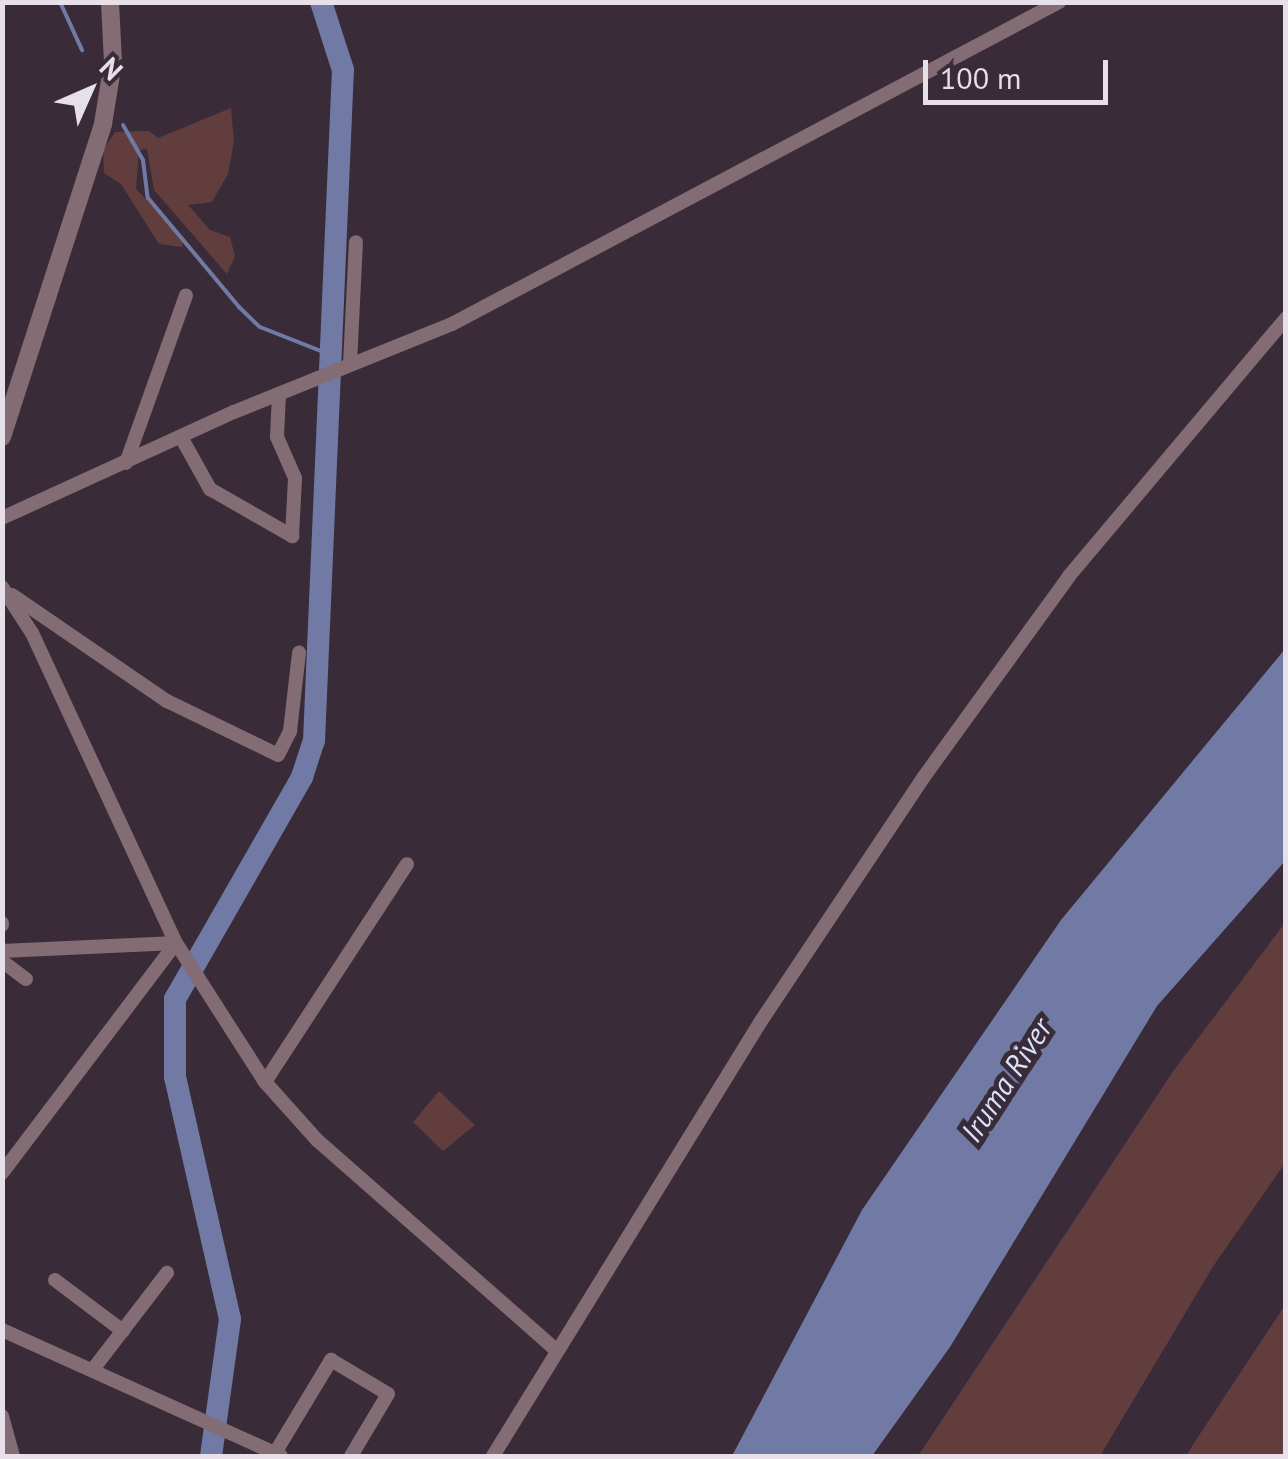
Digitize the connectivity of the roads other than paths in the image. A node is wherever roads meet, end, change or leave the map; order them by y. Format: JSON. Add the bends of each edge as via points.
{"nodes":[{"id":1,"x":110,"y":2,"type":"edge"},
{"id":2,"x":1059,"y":2,"type":"edge"},
{"id":3,"x":356,"y":242,"type":"dead end"},
{"id":4,"x":186,"y":294,"type":"dead end"},
{"id":5,"x":1286,"y":318,"type":"edge"},
{"id":6,"x":348,"y":365,"type":"junction"},
{"id":7,"x":278,"y":394,"type":"junction"},
{"id":8,"x":181,"y":437,"type":"junction"},
{"id":9,"x":2,"y":438,"type":"edge"},
{"id":10,"x":126,"y":464,"type":"junction"},
{"id":11,"x":2,"y":518,"type":"edge"},
{"id":12,"x":5,"y":590,"type":"edge"},
{"id":13,"x":299,"y":653,"type":"dead end"},
{"id":14,"x":407,"y":864,"type":"dead end"},
{"id":15,"x":176,"y":943,"type":"junction"},
{"id":16,"x":2,"y":951,"type":"edge"},
{"id":17,"x":2,"y":961,"type":"edge"},
{"id":18,"x":26,"y":979,"type":"dead end"},
{"id":19,"x":265,"y":1082,"type":"junction"},
{"id":20,"x":2,"y":1173,"type":"edge"},
{"id":21,"x":167,"y":1273,"type":"dead end"},
{"id":22,"x":55,"y":1280,"type":"dead end"},
{"id":23,"x":2,"y":1330,"type":"edge"},
{"id":24,"x":123,"y":1330,"type":"junction"},
{"id":25,"x":556,"y":1350,"type":"junction"},
{"id":26,"x":94,"y":1368,"type":"junction"},
{"id":27,"x":2,"y":1416,"type":"edge"},
{"id":28,"x":278,"y":1455,"type":"edge"},
{"id":29,"x":14,"y":1456,"type":"edge"},
{"id":30,"x":352,"y":1456,"type":"edge"},
{"id":31,"x":493,"y":1456,"type":"edge"}],
"edges":[{"from":1,"to":9,"type":"street","via":[[113,62],[103,124]]},
{"from":2,"to":6,"type":"street","via":[[542,280]]},
{"from":3,"to":6,"type":"street"},
{"from":4,"to":10,"type":"street"},
{"from":5,"to":25,"type":"street","via":[[1070,576],[922,778]]},
{"from":6,"to":7,"type":"street"},
{"from":7,"to":8,"type":"street"},
{"from":7,"to":8,"type":"street","via":[[277,437],[295,478],[292,536],[210,489]]},
{"from":8,"to":10,"type":"street"},
{"from":10,"to":11,"type":"street"},
{"from":12,"to":13,"type":"street","via":[[168,702],[278,755],[290,731]]},
{"from":12,"to":15,"type":"street","via":[[32,633]]},
{"from":14,"to":19,"type":"street"},
{"from":15,"to":16,"type":"street"},
{"from":15,"to":19,"type":"street"},
{"from":15,"to":20,"type":"street"},
{"from":17,"to":18,"type":"street"},
{"from":19,"to":25,"type":"street","via":[[318,1140]]},
{"from":21,"to":24,"type":"street"},
{"from":22,"to":24,"type":"street"},
{"from":23,"to":26,"type":"street"},
{"from":24,"to":26,"type":"street"},
{"from":25,"to":31,"type":"street"},
{"from":26,"to":28,"type":"street"},
{"from":27,"to":29,"type":"street"},
{"from":28,"to":30,"type":"street","via":[[331,1360],[388,1394]]}]}
